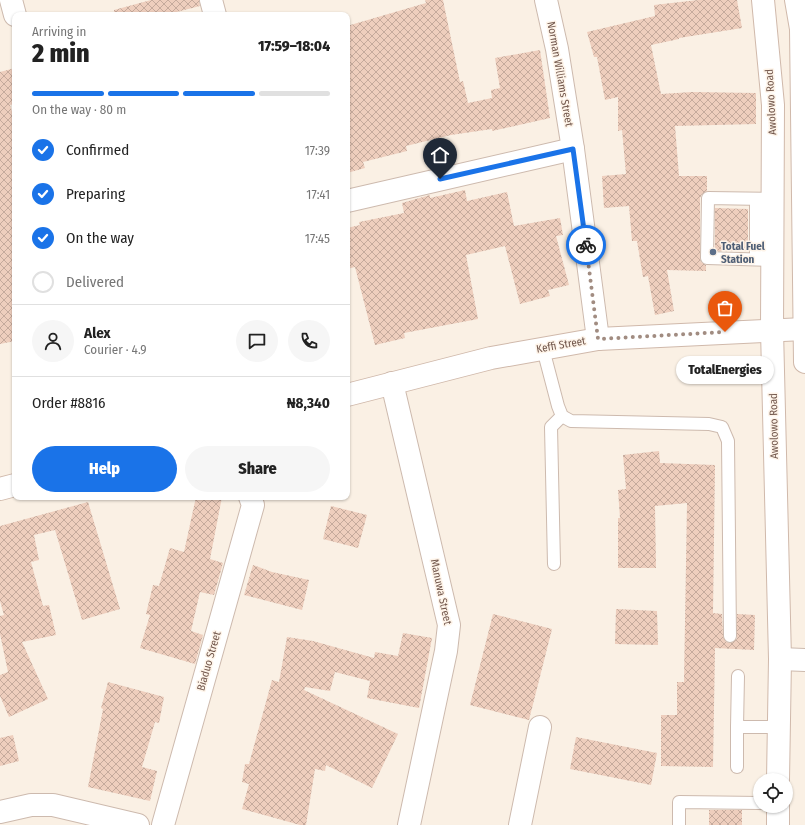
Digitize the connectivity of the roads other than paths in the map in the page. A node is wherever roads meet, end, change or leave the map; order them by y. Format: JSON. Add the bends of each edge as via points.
{"nodes":[{"id":1,"x":11,"y":0,"type":"edge"},
{"id":2,"x":211,"y":0,"type":"edge"},
{"id":3,"x":546,"y":0,"type":"edge"},
{"id":4,"x":763,"y":0,"type":"edge"},
{"id":5,"x":796,"y":0,"type":"edge"},
{"id":6,"x":15,"y":12,"type":"edge"},
{"id":7,"x":214,"y":12,"type":"edge"},
{"id":8,"x":573,"y":149,"type":"junction"},
{"id":9,"x":764,"y":199,"type":"junction"},
{"id":10,"x":350,"y":200,"type":"edge"},
{"id":11,"x":764,"y":260,"type":"junction"},
{"id":12,"x":804,"y":329,"type":"edge"},
{"id":13,"x":772,"y":330,"type":"junction"},
{"id":14,"x":598,"y":339,"type":"junction"},
{"id":15,"x":543,"y":349,"type":"junction"},
{"id":16,"x":805,"y":362,"type":"edge"},
{"id":17,"x":392,"y":383,"type":"junction"},
{"id":18,"x":350,"y":394,"type":"edge"},
{"id":19,"x":562,"y":416,"type":"junction"},
{"id":20,"x":12,"y":486,"type":"edge"},
{"id":21,"x":0,"y":489,"type":"edge"},
{"id":22,"x":251,"y":500,"type":"edge"},
{"id":23,"x":554,"y":564,"type":"dead end"},
{"id":24,"x":730,"y":636,"type":"dead end"},
{"id":25,"x":780,"y":659,"type":"junction"},
{"id":26,"x":805,"y":660,"type":"edge"},
{"id":27,"x":738,"y":676,"type":"dead end"},
{"id":28,"x":540,"y":727,"type":"dead end"},
{"id":29,"x":737,"y":727,"type":"junction"},
{"id":30,"x":778,"y":727,"type":"junction"},
{"id":31,"x":737,"y":767,"type":"dead end"},
{"id":32,"x":778,"y":773,"type":"edge"},
{"id":33,"x":753,"y":803,"type":"edge"},
{"id":34,"x":0,"y":812,"type":"edge"},
{"id":35,"x":778,"y":813,"type":"edge"},
{"id":36,"x":138,"y":825,"type":"edge"},
{"id":37,"x":163,"y":825,"type":"edge"},
{"id":38,"x":409,"y":825,"type":"edge"},
{"id":39,"x":520,"y":825,"type":"edge"},
{"id":40,"x":679,"y":825,"type":"edge"},
{"id":41,"x":778,"y":825,"type":"edge"}],
"edges":[{"from":1,"to":6,"type":"street"},
{"from":2,"to":7,"type":"street"},
{"from":3,"to":8,"type":"street","name":"Norman Williams Street","via":[[557,49]]},
{"from":4,"to":9,"type":"street","name":"Awolowo Road","via":[[773,105]]},
{"from":5,"to":12,"type":"street","via":[[800,29]]},
{"from":8,"to":10,"type":"street"},
{"from":8,"to":14,"type":"street","name":"Norman Williams Street"},
{"from":9,"to":11,"type":"street","name":"Awolowo Road"},
{"from":9,"to":11,"type":"lane","via":[[754,220],[754,237]]},
{"from":9,"to":11,"type":"lane","via":[[708,198],[707,258]]},
{"from":11,"to":13,"type":"street","name":"Awolowo Road"},
{"from":12,"to":13,"type":"street","name":"Keffi Street"},
{"from":12,"to":16,"type":"street"},
{"from":13,"to":14,"type":"street","name":"Keffi Street"},
{"from":13,"to":25,"type":"street","name":"Awolowo Road"},
{"from":14,"to":15,"type":"street","name":"Keffi Street"},
{"from":15,"to":17,"type":"street","name":"Keffi Street","via":[[491,358]]},
{"from":15,"to":19,"type":"lane"},
{"from":17,"to":18,"type":"street","name":"Keffi Street"},
{"from":17,"to":38,"type":"street","name":"Manuwa Street","via":[[449,625],[446,651]]},
{"from":19,"to":23,"type":"lane","via":[[551,427]]},
{"from":19,"to":24,"type":"lane","via":[[571,421],[709,424],[722,427],[728,441]]},
{"from":20,"to":21,"type":"street"},
{"from":22,"to":37,"type":"street","name":"Biaduo Street","via":[[253,505]]},
{"from":25,"to":26,"type":"street"},
{"from":25,"to":30,"type":"street","name":"Awolowo Road"},
{"from":27,"to":29,"type":"lane"},
{"from":28,"to":39,"type":"street"},
{"from":29,"to":30,"type":"lane"},
{"from":29,"to":31,"type":"lane"},
{"from":30,"to":32,"type":"street","name":"Awolowo Road"},
{"from":33,"to":40,"type":"lane","via":[[679,802]]},
{"from":34,"to":36,"type":"street","via":[[31,805],[53,805]]},
{"from":35,"to":41,"type":"street"}]}
